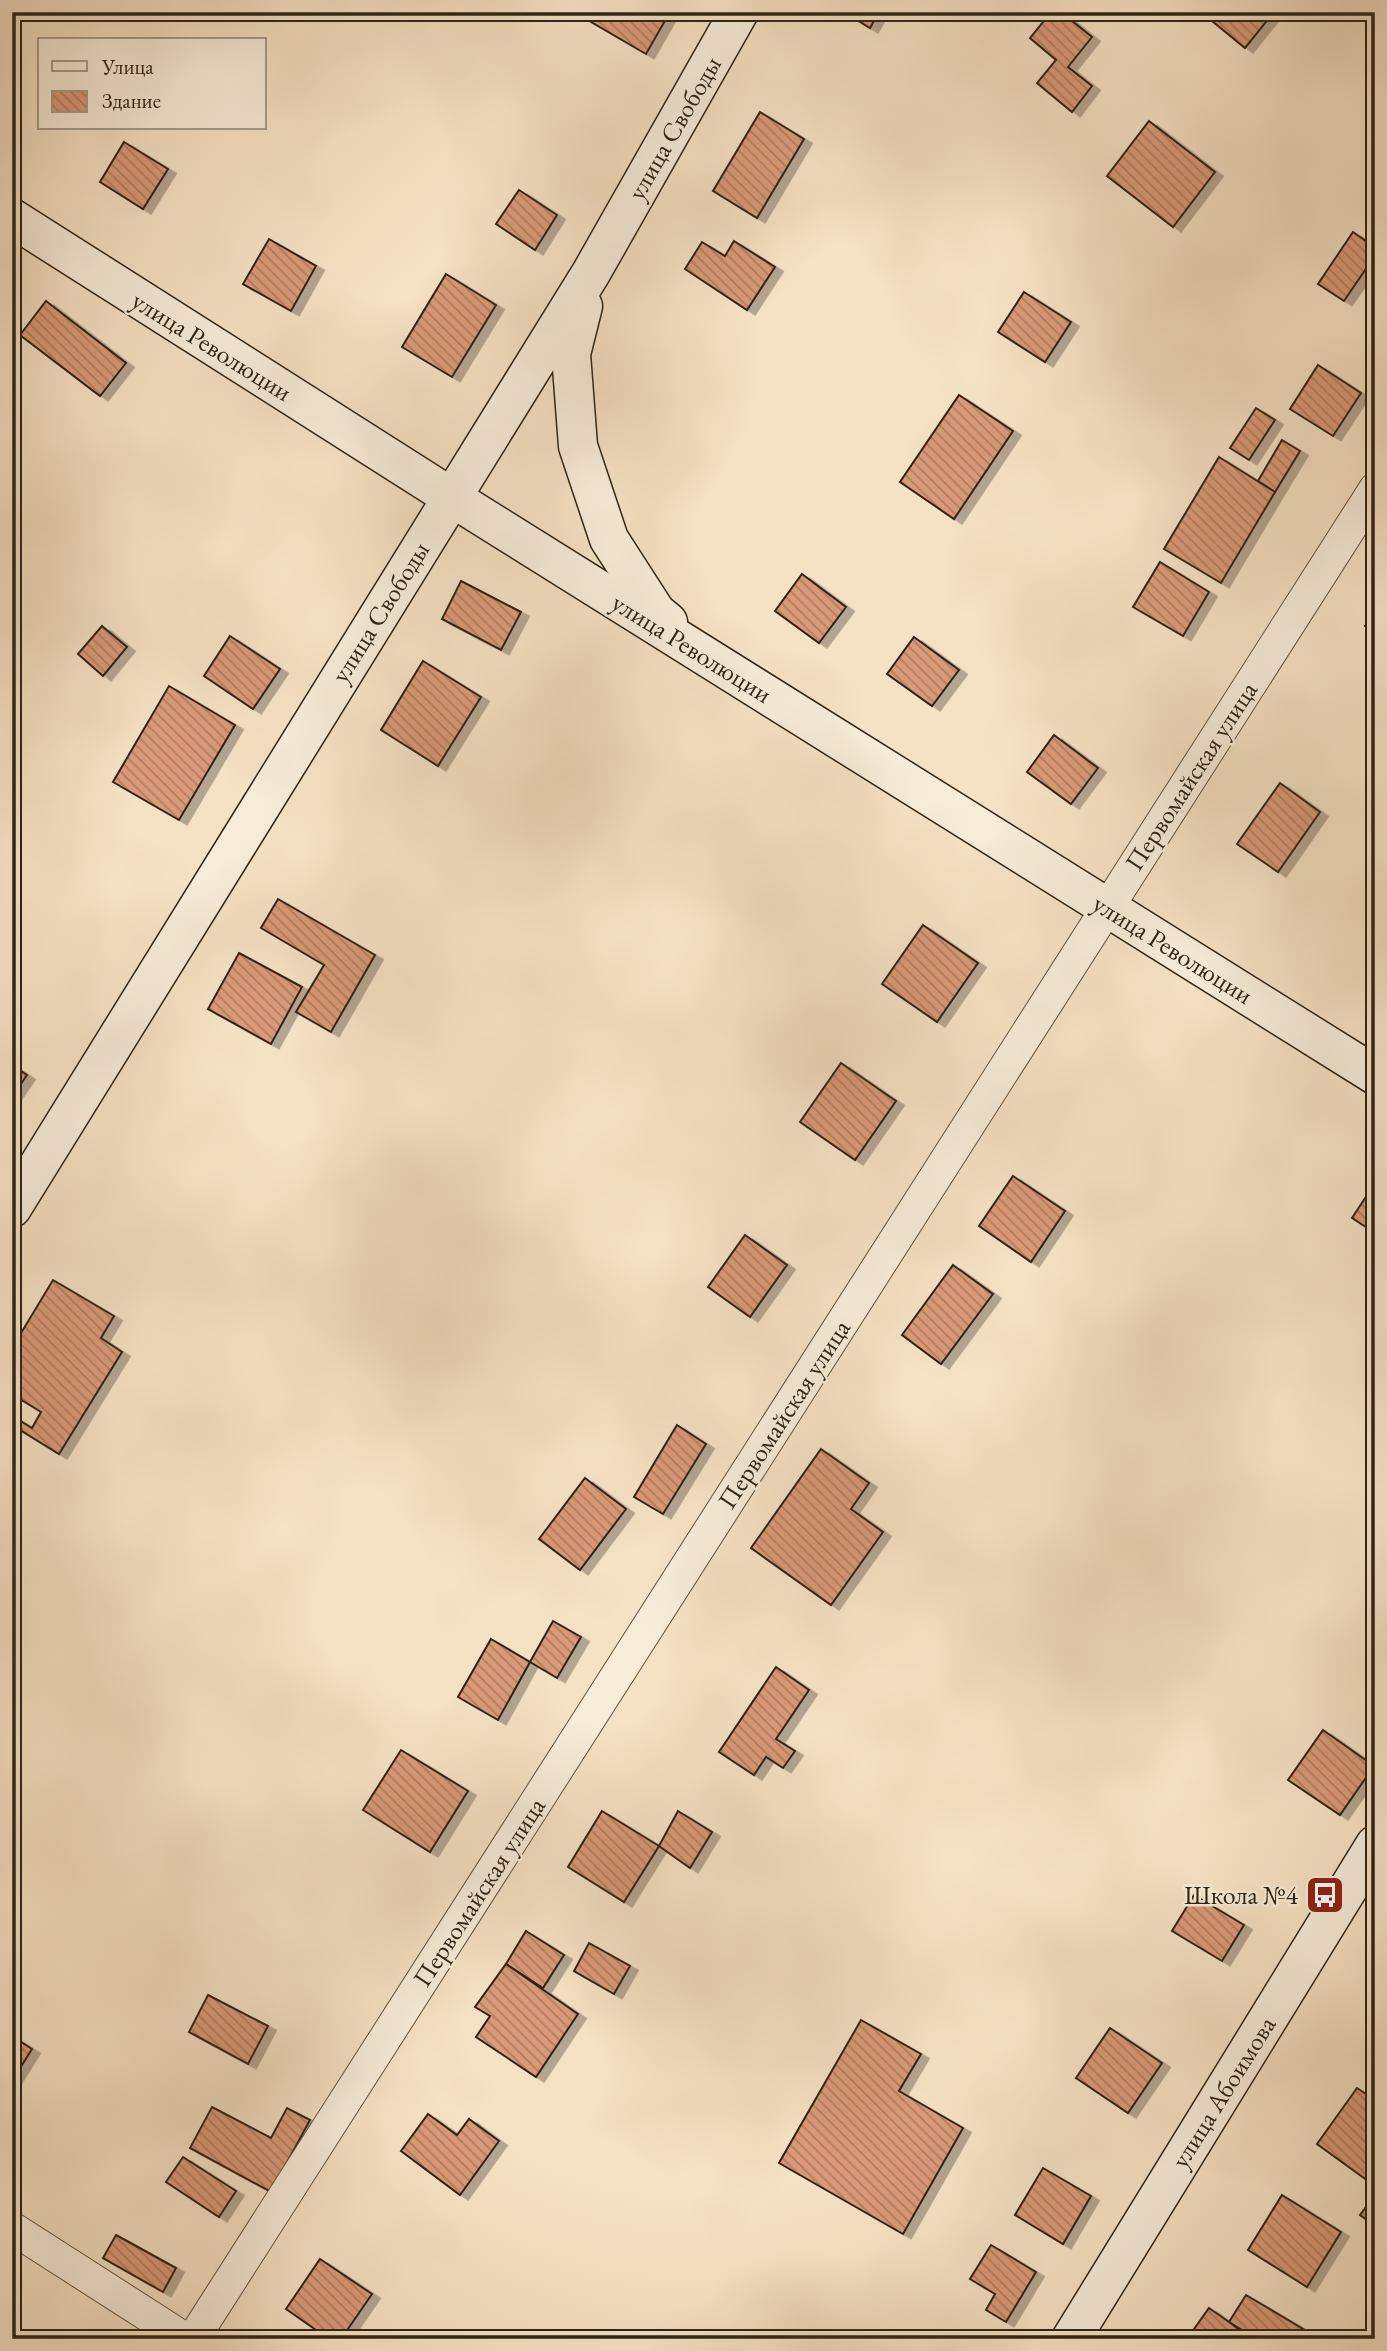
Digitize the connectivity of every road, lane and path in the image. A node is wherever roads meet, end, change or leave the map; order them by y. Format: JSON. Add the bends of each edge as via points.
{"nodes":[{"id":1,"x":739,"y":12,"type":"edge"},
{"id":2,"x":12,"y":218,"type":"edge"},
{"id":3,"x":590,"y":273,"type":"junction"},
{"id":4,"x":1375,"y":489,"type":"edge"},
{"id":5,"x":451,"y":497,"type":"junction"},
{"id":6,"x":727,"y":670,"type":"junction"},
{"id":7,"x":1107,"y":908,"type":"junction"},
{"id":8,"x":1375,"y":1075,"type":"edge"},
{"id":9,"x":12,"y":1208,"type":"edge"},
{"id":10,"x":1375,"y":1845,"type":"edge"},
{"id":11,"x":12,"y":2228,"type":"edge"},
{"id":12,"x":185,"y":2339,"type":"edge"},
{"id":13,"x":193,"y":2339,"type":"edge"},
{"id":14,"x":1071,"y":2339,"type":"edge"}],
"edges":[{"from":1,"to":3,"type":"main road","name":"улица Свободы"},
{"from":2,"to":5,"type":"main road","name":"улица Революции"},
{"from":3,"to":5,"type":"main road","name":"улица Свободы"},
{"from":3,"to":6,"type":"main road","via":[[571,354],[578,446],[608,538],[656,612]]},
{"from":4,"to":7,"type":"street","name":"Первомайская улица"},
{"from":5,"to":6,"type":"main road","name":"улица Революции"},
{"from":5,"to":9,"type":"main road","name":"улица Свободы"},
{"from":6,"to":7,"type":"main road","name":"улица Революции"},
{"from":7,"to":8,"type":"main road","name":"улица Революции"},
{"from":7,"to":13,"type":"street","name":"Первомайская улица"},
{"from":10,"to":14,"type":"main road","name":"улица Абоимова"},
{"from":11,"to":12,"type":"street"}]}
